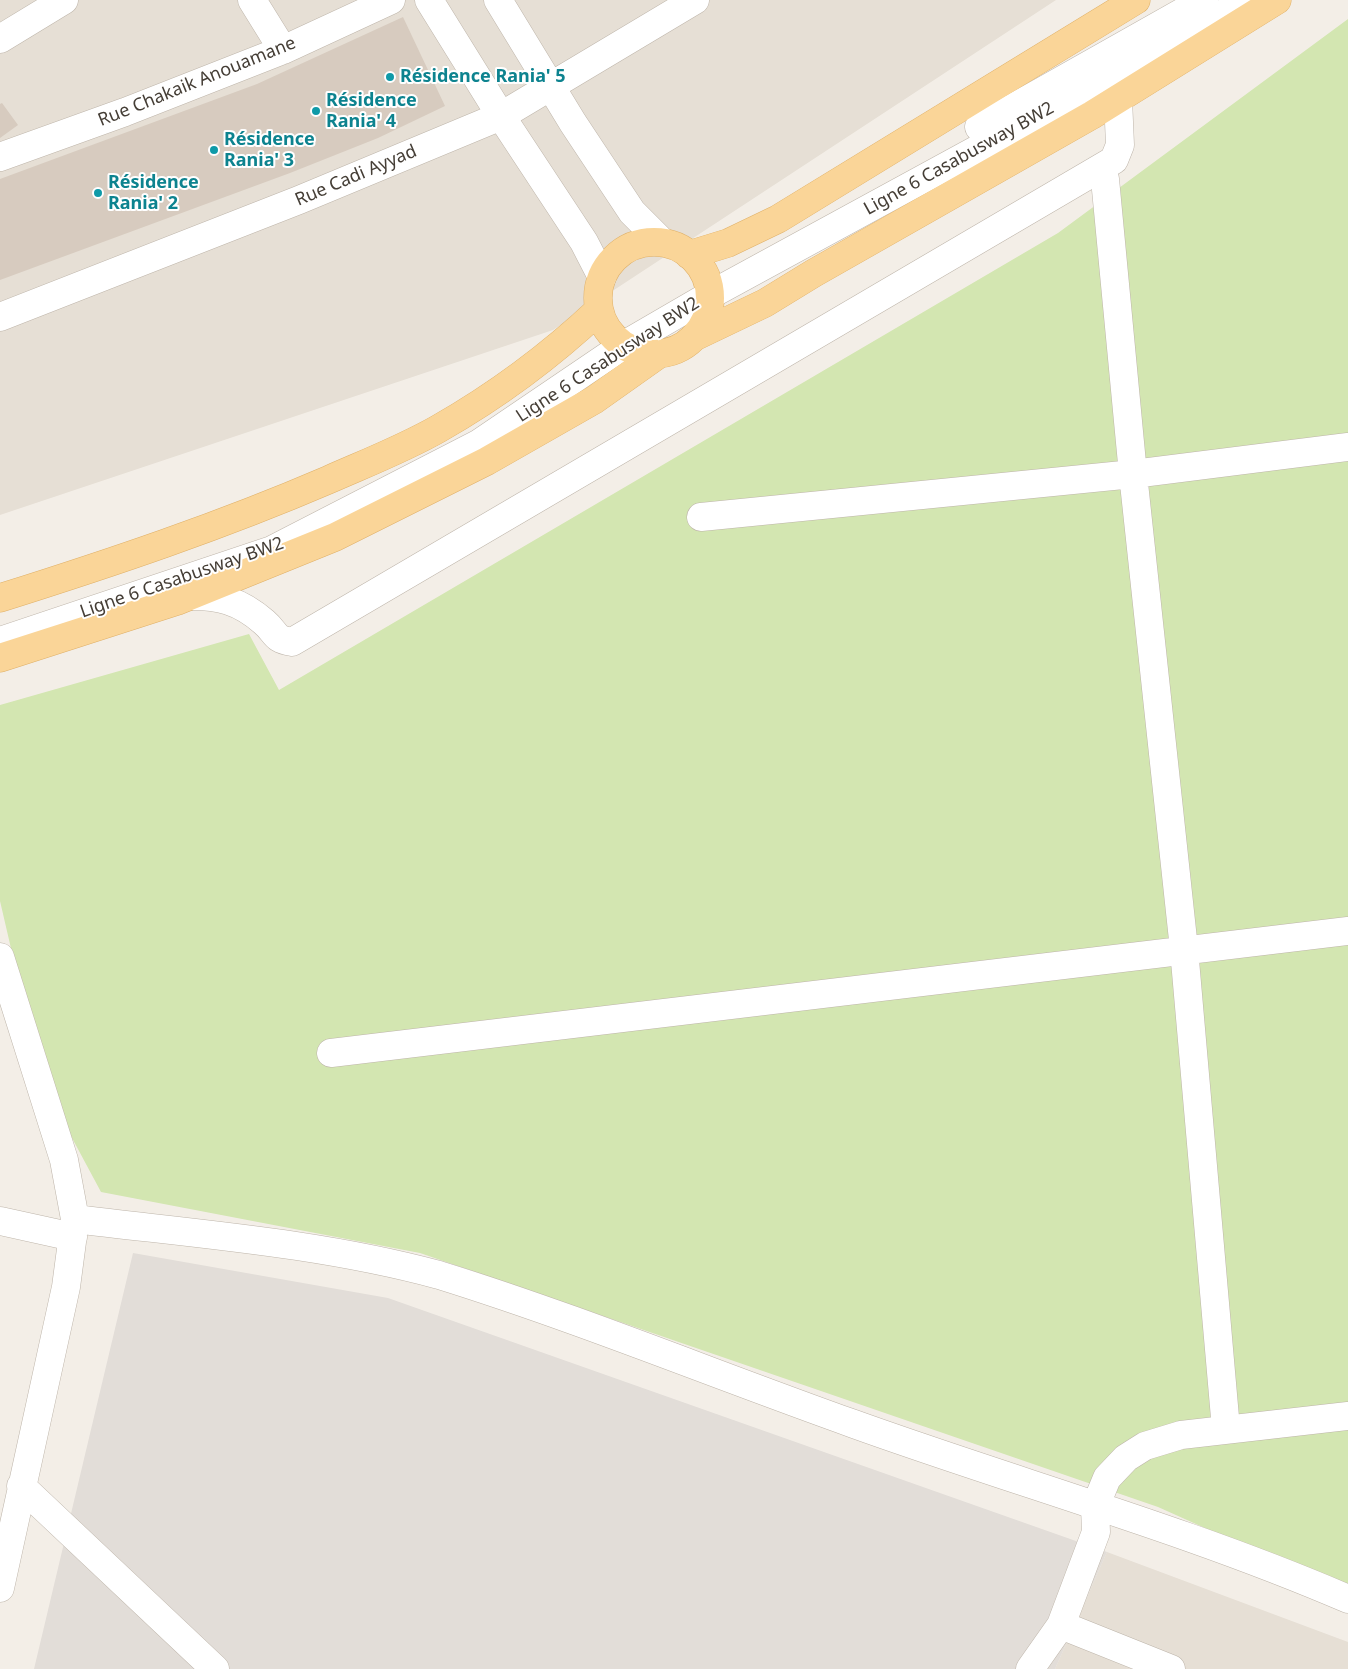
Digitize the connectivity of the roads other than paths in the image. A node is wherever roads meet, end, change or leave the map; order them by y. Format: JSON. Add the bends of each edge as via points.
{"nodes":[{"id":1,"x":64,"y":0,"type":"edge"},
{"id":2,"x":252,"y":0,"type":"edge"},
{"id":3,"x":392,"y":0,"type":"edge"},
{"id":4,"x":429,"y":0,"type":"edge"},
{"id":5,"x":498,"y":0,"type":"edge"},
{"id":6,"x":695,"y":0,"type":"edge"},
{"id":7,"x":1136,"y":0,"type":"edge"},
{"id":8,"x":1204,"y":0,"type":"edge"},
{"id":9,"x":1246,"y":0,"type":"edge"},
{"id":10,"x":1277,"y":0,"type":"edge"},
{"id":11,"x":0,"y":39,"type":"edge"},
{"id":12,"x":283,"y":50,"type":"junction"},
{"id":13,"x":551,"y":87,"type":"junction"},
{"id":14,"x":1118,"y":99,"type":"junction"},
{"id":15,"x":501,"y":116,"type":"junction"},
{"id":16,"x":0,"y":157,"type":"edge"},
{"id":17,"x":1105,"y":179,"type":"dead end"},
{"id":18,"x":662,"y":242,"type":"junction"},
{"id":19,"x":689,"y":255,"type":"junction"},
{"id":20,"x":602,"y":277,"type":"junction"},
{"id":21,"x":709,"y":288,"type":"junction"},
{"id":22,"x":599,"y":310,"type":"junction"},
{"id":23,"x":0,"y":317,"type":"edge"},
{"id":24,"x":694,"y":337,"type":"junction"},
{"id":25,"x":619,"y":341,"type":"junction"},
{"id":26,"x":659,"y":354,"type":"junction"},
{"id":27,"x":1348,"y":447,"type":"edge"},
{"id":28,"x":1133,"y":474,"type":"junction"},
{"id":29,"x":701,"y":517,"type":"dead end"},
{"id":30,"x":188,"y":596,"type":"junction"},
{"id":31,"x":0,"y":598,"type":"edge"},
{"id":32,"x":0,"y":628,"type":"edge"},
{"id":33,"x":0,"y":641,"type":"edge"},
{"id":34,"x":0,"y":658,"type":"edge"},
{"id":35,"x":1348,"y":930,"type":"edge"},
{"id":36,"x":1184,"y":949,"type":"junction"},
{"id":37,"x":0,"y":957,"type":"edge"},
{"id":38,"x":331,"y":1053,"type":"dead end"},
{"id":39,"x":0,"y":1221,"type":"edge"},
{"id":40,"x":74,"y":1228,"type":"junction"},
{"id":41,"x":1348,"y":1416,"type":"edge"},
{"id":42,"x":1226,"y":1429,"type":"junction"},
{"id":43,"x":21,"y":1486,"type":"junction"},
{"id":44,"x":1095,"y":1507,"type":"junction"},
{"id":45,"x":0,"y":1588,"type":"edge"},
{"id":46,"x":1348,"y":1599,"type":"edge"},
{"id":47,"x":1061,"y":1625,"type":"junction"},
{"id":48,"x":215,"y":1669,"type":"edge"},
{"id":49,"x":1030,"y":1669,"type":"edge"},
{"id":50,"x":1171,"y":1669,"type":"edge"}],
"edges":[{"from":1,"to":11,"type":"street"},
{"from":2,"to":12,"type":"street"},
{"from":3,"to":12,"type":"street","name":"Rue Chakaik Anouamane"},
{"from":4,"to":15,"type":"street"},
{"from":5,"to":13,"type":"street"},
{"from":6,"to":13,"type":"street","name":"Rue Cadi Ayyad"},
{"from":7,"to":19,"type":"main road","via":[[778,219],[728,243]]},
{"from":8,"to":21,"type":"street","name":"Ligne 6 Casabusway BW2"},
{"from":9,"to":21,"type":"street","name":"Ligne 6 Casabusway BW2","via":[[1189,34]]},
{"from":10,"to":14,"type":"main road"},
{"from":12,"to":16,"type":"street","name":"Rue Chakaik Anouamane"},
{"from":13,"to":15,"type":"street","name":"Rue Cadi Ayyad"},
{"from":13,"to":18,"type":"street","via":[[632,212]]},
{"from":14,"to":24,"type":"main road","via":[[766,303]]},
{"from":14,"to":30,"type":"street","via":[[1120,145],[1114,160],[292,642],[280,640],[249,610],[213,596]]},
{"from":15,"to":20,"type":"street","via":[[584,242]]},
{"from":15,"to":23,"type":"street","name":"Rue Cadi Ayyad","via":[[299,200]]},
{"from":17,"to":28,"type":"street"},
{"from":18,"to":19,"type":"main road"},
{"from":18,"to":20,"type":"main road","via":[[626,250]]},
{"from":19,"to":21,"type":"main road","via":[[703,271]]},
{"from":20,"to":22,"type":"main road"},
{"from":21,"to":24,"type":"main road","via":[[706,318]]},
{"from":21,"to":25,"type":"street","name":"Ligne 6 Casabusway BW2"},
{"from":22,"to":25,"type":"main road","via":[[607,329]]},
{"from":22,"to":31,"type":"main road","via":[[560,346],[500,389],[429,433],[298,493],[161,546]]},
{"from":24,"to":26,"type":"main road","via":[[678,348]]},
{"from":25,"to":26,"type":"main road","via":[[641,352]]},
{"from":25,"to":32,"type":"street","name":"Ligne 6 Casabusway BW2","via":[[478,429],[268,534]]},
{"from":25,"to":33,"type":"street","name":"Ligne 6 Casabusway BW2","via":[[478,444],[272,550]]},
{"from":26,"to":30,"type":"main road","via":[[594,400],[487,461],[335,537]]},
{"from":27,"to":28,"type":"street"},
{"from":28,"to":29,"type":"street"},
{"from":28,"to":36,"type":"street"},
{"from":30,"to":34,"type":"main road"},
{"from":35,"to":36,"type":"street"},
{"from":36,"to":38,"type":"street"},
{"from":36,"to":42,"type":"street"},
{"from":37,"to":40,"type":"street","via":[[64,1160]]},
{"from":39,"to":40,"type":"street"},
{"from":40,"to":43,"type":"street","via":[[66,1288]]},
{"from":40,"to":44,"type":"street","via":[[292,1246],[403,1265],[652,1349],[854,1424]]},
{"from":41,"to":42,"type":"street"},
{"from":42,"to":44,"type":"street","via":[[1181,1435],[1145,1446],[1126,1458],[1107,1478]]},
{"from":43,"to":45,"type":"street"},
{"from":43,"to":48,"type":"street"},
{"from":44,"to":46,"type":"street"},
{"from":44,"to":47,"type":"street","via":[[1096,1532]]},
{"from":47,"to":49,"type":"street"},
{"from":47,"to":50,"type":"street"}]}
